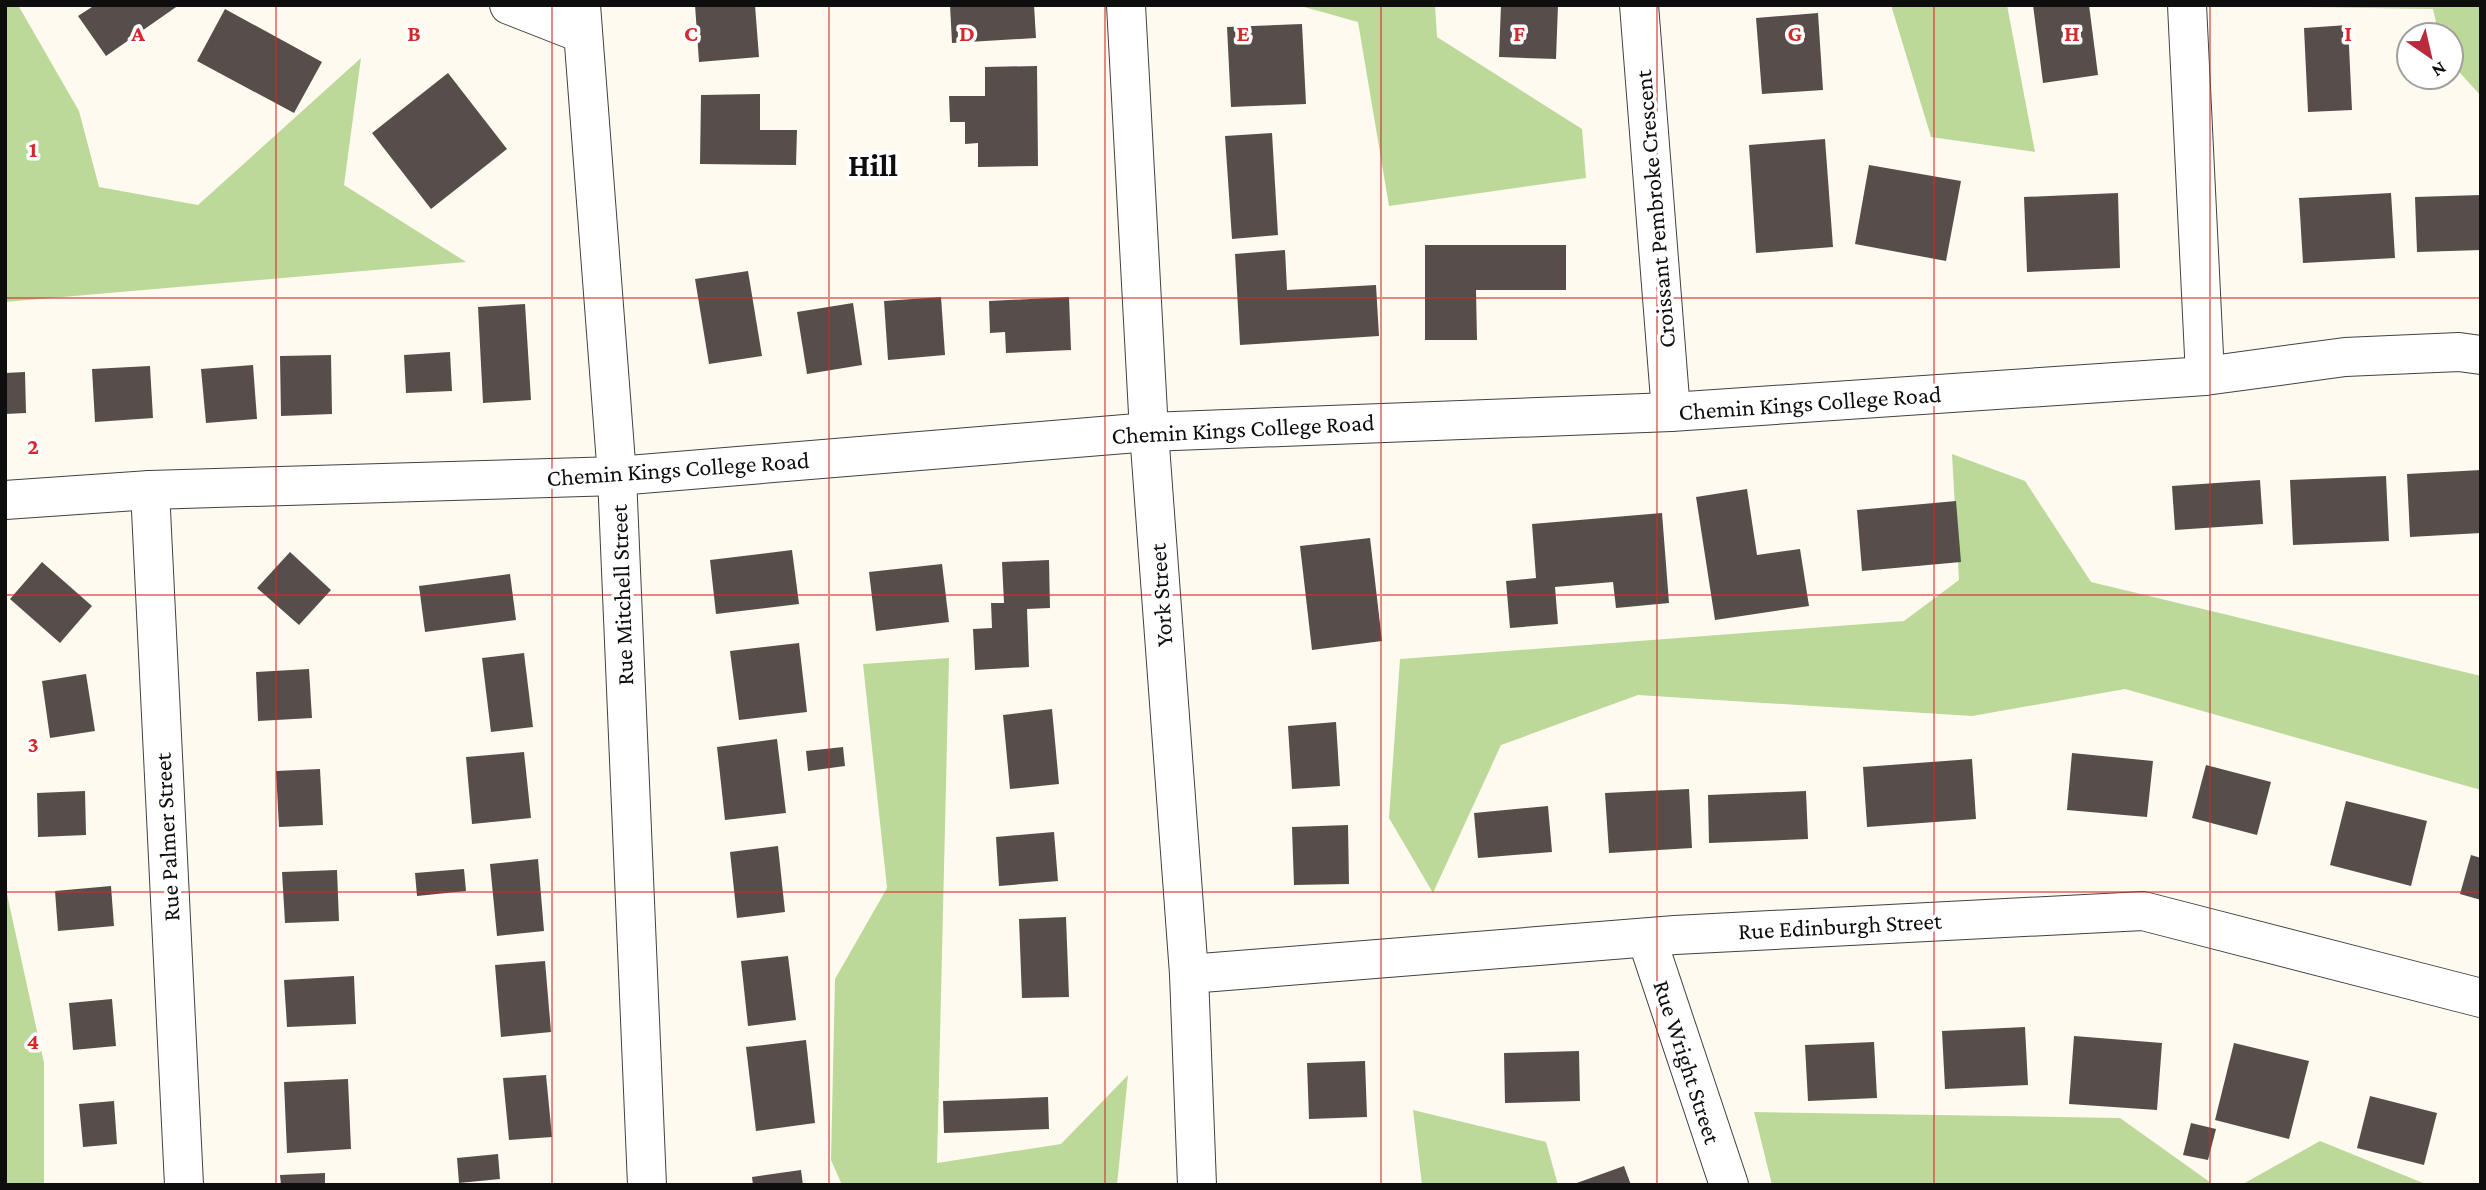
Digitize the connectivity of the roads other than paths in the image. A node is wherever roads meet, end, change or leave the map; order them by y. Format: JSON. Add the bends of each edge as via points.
{"nodes":[{"id":1,"x":509,"y":5,"type":"edge"},
{"id":2,"x":1126,"y":5,"type":"edge"},
{"id":3,"x":1639,"y":5,"type":"edge"},
{"id":4,"x":2187,"y":5,"type":"edge"},
{"id":5,"x":582,"y":19,"type":"edge"},
{"id":6,"x":2481,"y":355,"type":"edge"},
{"id":7,"x":2205,"y":376,"type":"junction"},
{"id":8,"x":1671,"y":412,"type":"junction"},
{"id":9,"x":1149,"y":432,"type":"junction"},
{"id":10,"x":617,"y":476,"type":"junction"},
{"id":11,"x":150,"y":490,"type":"junction"},
{"id":12,"x":5,"y":499,"type":"edge"},
{"id":13,"x":1647,"y":939,"type":"junction"},
{"id":14,"x":1189,"y":975,"type":"junction"},
{"id":15,"x":2481,"y":998,"type":"edge"},
{"id":16,"x":184,"y":1185,"type":"edge"},
{"id":17,"x":647,"y":1185,"type":"edge"},
{"id":18,"x":1197,"y":1185,"type":"edge"},
{"id":19,"x":1729,"y":1185,"type":"edge"}],
"edges":[{"from":1,"to":5,"type":"street"},
{"from":2,"to":9,"type":"street","name":"York Street"},
{"from":3,"to":8,"type":"street","name":"Croissant Pembroke Crescent"},
{"from":4,"to":7,"type":"street"},
{"from":5,"to":10,"type":"street","name":"Rue Mitchell Street"},
{"from":6,"to":7,"type":"street","name":"Chemin Kings College Road","via":[[2344,357]]},
{"from":7,"to":8,"type":"street","name":"Chemin Kings College Road"},
{"from":8,"to":9,"type":"street","name":"Chemin Kings College Road"},
{"from":9,"to":10,"type":"street","name":"Chemin Kings College Road"},
{"from":9,"to":14,"type":"street","name":"York Street"},
{"from":10,"to":11,"type":"street","name":"Chemin Kings College Road"},
{"from":10,"to":17,"type":"street","name":"Rue Mitchell Street"},
{"from":11,"to":12,"type":"street","name":"Chemin Kings College Road"},
{"from":11,"to":16,"type":"street","name":"Rue Palmer Street"},
{"from":13,"to":14,"type":"street","name":"Rue Edinburgh Street"},
{"from":13,"to":15,"type":"street","name":"Rue Edinburgh Street","via":[[2143,911]]},
{"from":13,"to":19,"type":"street","name":"Rue Wright Street"},
{"from":14,"to":18,"type":"street","name":"York Street"}]}
